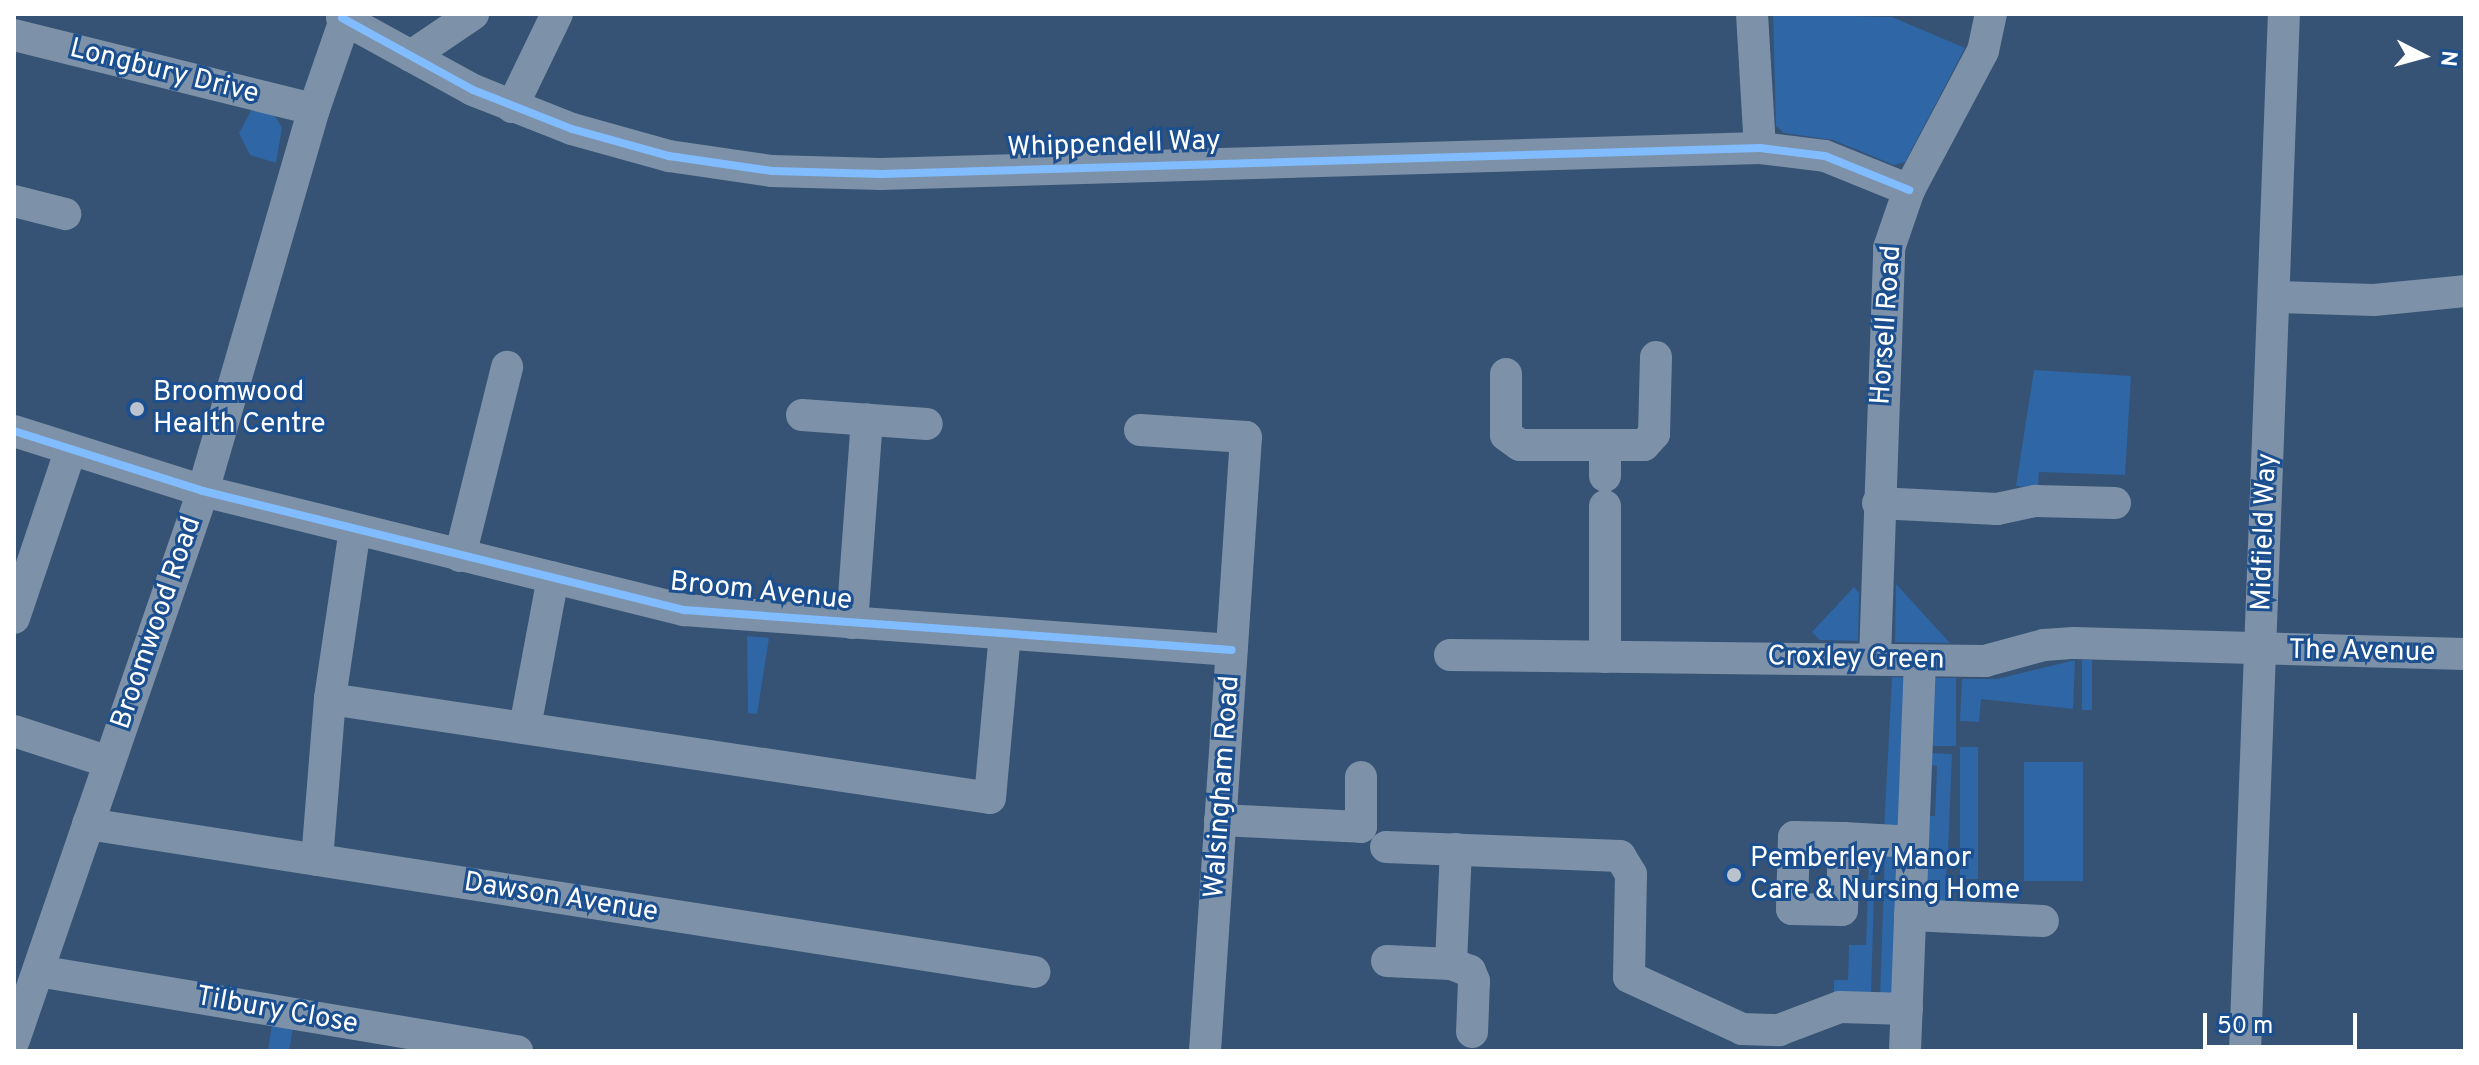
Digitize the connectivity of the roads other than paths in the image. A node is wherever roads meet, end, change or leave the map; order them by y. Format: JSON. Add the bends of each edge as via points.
{"nodes":[{"id":1,"x":473,"y":14,"type":"edge"},
{"id":2,"x":557,"y":14,"type":"edge"},
{"id":3,"x":1752,"y":14,"type":"edge"},
{"id":4,"x":1991,"y":14,"type":"edge"},
{"id":5,"x":2284,"y":14,"type":"edge"},
{"id":6,"x":343,"y":15,"type":"edge"},
{"id":7,"x":14,"y":35,"type":"edge"},
{"id":8,"x":411,"y":56,"type":"junction"},
{"id":9,"x":512,"y":107,"type":"junction"},
{"id":10,"x":314,"y":109,"type":"junction"},
{"id":11,"x":1760,"y":148,"type":"junction"},
{"id":12,"x":1909,"y":190,"type":"junction"},
{"id":13,"x":14,"y":201,"type":"edge"},
{"id":14,"x":65,"y":214,"type":"dead end"},
{"id":15,"x":2465,"y":291,"type":"edge"},
{"id":16,"x":2275,"y":297,"type":"junction"},
{"id":17,"x":1656,"y":357,"type":"dead end"},
{"id":18,"x":507,"y":367,"type":"dead end"},
{"id":19,"x":1506,"y":374,"type":"dead end"},
{"id":20,"x":802,"y":415,"type":"dead end"},
{"id":21,"x":867,"y":420,"type":"junction"},
{"id":22,"x":927,"y":424,"type":"dead end"},
{"id":23,"x":1140,"y":430,"type":"dead end"},
{"id":24,"x":14,"y":431,"type":"edge"},
{"id":25,"x":71,"y":449,"type":"junction"},
{"id":26,"x":1605,"y":476,"type":"junction"},
{"id":27,"x":203,"y":491,"type":"junction"},
{"id":28,"x":1878,"y":503,"type":"junction"},
{"id":29,"x":2115,"y":503,"type":"dead end"},
{"id":30,"x":355,"y":529,"type":"junction"},
{"id":31,"x":460,"y":556,"type":"junction"},
{"id":32,"x":553,"y":578,"type":"junction"},
{"id":33,"x":20,"y":581,"type":"edge"},
{"id":34,"x":14,"y":618,"type":"edge"},
{"id":35,"x":852,"y":623,"type":"junction"},
{"id":36,"x":1005,"y":634,"type":"junction"},
{"id":37,"x":2260,"y":649,"type":"junction"},
{"id":38,"x":1232,"y":650,"type":"junction"},
{"id":39,"x":2465,"y":654,"type":"edge"},
{"id":40,"x":1450,"y":655,"type":"dead end"},
{"id":41,"x":1605,"y":657,"type":"junction"},
{"id":42,"x":1875,"y":658,"type":"junction"},
{"id":43,"x":1920,"y":661,"type":"junction"},
{"id":44,"x":330,"y":699,"type":"junction"},
{"id":45,"x":525,"y":727,"type":"junction"},
{"id":46,"x":14,"y":731,"type":"edge"},
{"id":47,"x":109,"y":762,"type":"junction"},
{"id":48,"x":1361,"y":777,"type":"dead end"},
{"id":49,"x":1220,"y":820,"type":"junction"},
{"id":50,"x":88,"y":824,"type":"junction"},
{"id":51,"x":1844,"y":838,"type":"dead end"},
{"id":52,"x":1913,"y":842,"type":"junction"},
{"id":53,"x":1386,"y":847,"type":"dead end"},
{"id":54,"x":1456,"y":849,"type":"junction"},
{"id":55,"x":317,"y":860,"type":"junction"},
{"id":56,"x":1910,"y":915,"type":"junction"},
{"id":57,"x":2043,"y":921,"type":"dead end"},
{"id":58,"x":1387,"y":961,"type":"dead end"},
{"id":59,"x":1451,"y":964,"type":"junction"},
{"id":60,"x":38,"y":971,"type":"junction"},
{"id":61,"x":1034,"y":972,"type":"dead end"},
{"id":62,"x":1907,"y":1009,"type":"junction"},
{"id":63,"x":1472,"y":1032,"type":"dead end"},
{"id":64,"x":371,"y":1039,"type":"edge"},
{"id":65,"x":14,"y":1040,"type":"edge"},
{"id":66,"x":1778,"y":1040,"type":"edge"},
{"id":67,"x":517,"y":1051,"type":"edge"},
{"id":68,"x":1205,"y":1051,"type":"edge"},
{"id":69,"x":1905,"y":1051,"type":"edge"},
{"id":70,"x":2245,"y":1051,"type":"edge"}],
"edges":[{"from":1,"to":8,"type":"street"},
{"from":2,"to":9,"type":"street"},
{"from":3,"to":11,"type":"street"},
{"from":4,"to":12,"type":"street","name":"Horsell Road","via":[[1983,51]]},
{"from":5,"to":16,"type":"street","name":"Midfield Way"},
{"from":6,"to":8,"type":"street","name":"Whippendell Way"},
{"from":6,"to":10,"type":"street","name":"Broomwood Road"},
{"from":7,"to":10,"type":"street","name":"Longbury Drive"},
{"from":8,"to":9,"type":"street","name":"Whippendell Way"},
{"from":9,"to":11,"type":"street","name":"Whippendell Way","via":[[669,156],[825,174]]},
{"from":10,"to":27,"type":"street","name":"Broomwood Road"},
{"from":11,"to":12,"type":"street","name":"Whippendell Way","via":[[1825,156]]},
{"from":12,"to":28,"type":"street","name":"Horsell Road","via":[[1889,248]]},
{"from":13,"to":14,"type":"street"},
{"from":15,"to":16,"type":"street","via":[[2374,300]]},
{"from":16,"to":37,"type":"street","name":"Midfield Way"},
{"from":17,"to":26,"type":"street","via":[[1654,434]]},
{"from":18,"to":31,"type":"street"},
{"from":19,"to":26,"type":"street","via":[[1506,435]]},
{"from":20,"to":21,"type":"street"},
{"from":21,"to":22,"type":"street"},
{"from":21,"to":35,"type":"street"},
{"from":23,"to":38,"type":"street","name":"Walsingham Road","via":[[1246,437]]},
{"from":24,"to":25,"type":"street","name":"Broom Avenue"},
{"from":25,"to":27,"type":"street","name":"Broom Avenue"},
{"from":25,"to":33,"type":"street"},
{"from":26,"to":41,"type":"street"},
{"from":27,"to":30,"type":"street","name":"Broom Avenue"},
{"from":27,"to":47,"type":"street","name":"Broomwood Road"},
{"from":28,"to":29,"type":"street","via":[[1997,509],[2036,501]]},
{"from":28,"to":42,"type":"street","name":"Horsell Road"},
{"from":30,"to":31,"type":"street","name":"Broom Avenue"},
{"from":30,"to":44,"type":"street"},
{"from":31,"to":32,"type":"street","name":"Broom Avenue"},
{"from":32,"to":35,"type":"street","name":"Broom Avenue","via":[[684,610]]},
{"from":32,"to":45,"type":"street"},
{"from":33,"to":34,"type":"street"},
{"from":35,"to":36,"type":"street","name":"Broom Avenue"},
{"from":36,"to":38,"type":"street","name":"Broom Avenue"},
{"from":36,"to":45,"type":"street","via":[[990,798]]},
{"from":37,"to":39,"type":"street","name":"The Avenue"},
{"from":37,"to":43,"type":"street","name":"Croxley Green","via":[[2058,643],[1985,661]]},
{"from":37,"to":70,"type":"street","name":"Midfield Way"},
{"from":38,"to":49,"type":"street","name":"Walsingham Road"},
{"from":40,"to":41,"type":"street","name":"Croxley Green"},
{"from":41,"to":42,"type":"street","name":"Croxley Green"},
{"from":42,"to":43,"type":"street","name":"Croxley Green"},
{"from":43,"to":52,"type":"street"},
{"from":44,"to":45,"type":"street"},
{"from":44,"to":55,"type":"street"},
{"from":46,"to":47,"type":"street"},
{"from":47,"to":50,"type":"street","name":"Broomwood Road"},
{"from":48,"to":49,"type":"street","via":[[1361,827]]},
{"from":49,"to":68,"type":"street","name":"Walsingham Road"},
{"from":50,"to":55,"type":"street","name":"Dawson Avenue"},
{"from":50,"to":60,"type":"street","name":"Broomwood Road"},
{"from":51,"to":52,"type":"street"},
{"from":52,"to":56,"type":"street"},
{"from":53,"to":54,"type":"street"},
{"from":54,"to":59,"type":"street"},
{"from":54,"to":66,"type":"street","via":[[1620,856],[1631,874],[1629,977]]},
{"from":55,"to":61,"type":"street","name":"Dawson Avenue"},
{"from":56,"to":57,"type":"street"},
{"from":56,"to":62,"type":"street"},
{"from":58,"to":59,"type":"street"},
{"from":59,"to":63,"type":"street","via":[[1470,971],[1474,981]]},
{"from":60,"to":64,"type":"street","name":"Tilbury Close"},
{"from":60,"to":65,"type":"street","name":"Broomwood Road"},
{"from":62,"to":66,"type":"street","via":[[1840,1007]]},
{"from":62,"to":69,"type":"street"},
{"from":64,"to":67,"type":"street","name":"Tilbury Close"}]}
